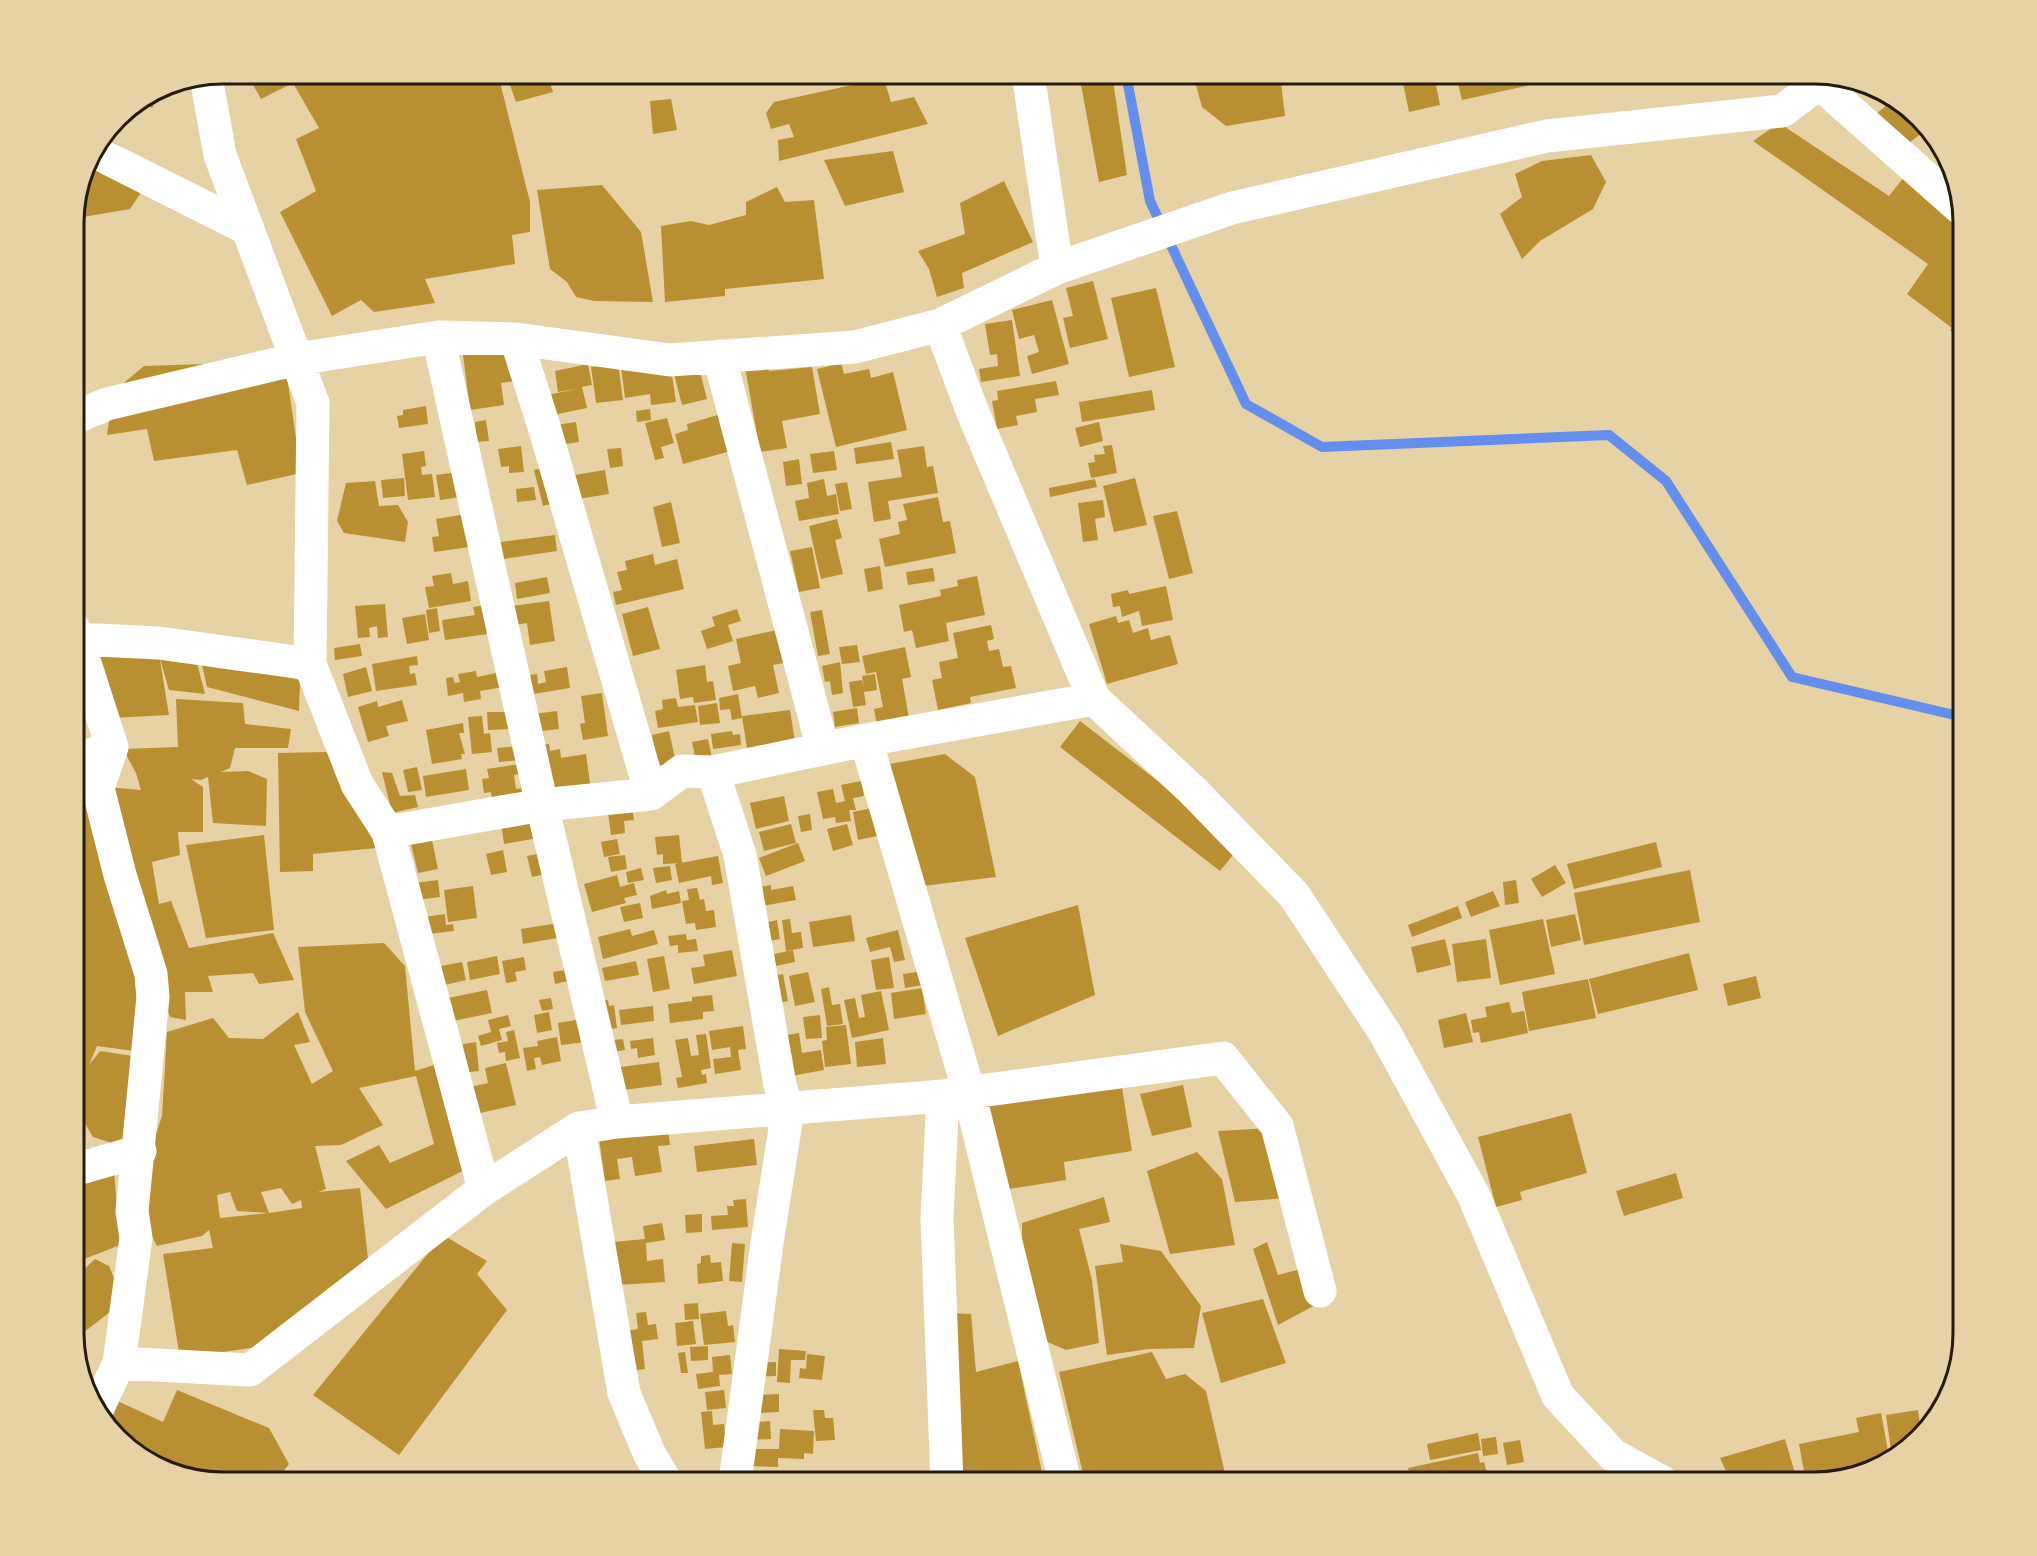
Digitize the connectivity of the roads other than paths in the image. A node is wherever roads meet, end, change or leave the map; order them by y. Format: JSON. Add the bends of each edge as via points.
{"nodes":[{"id":1,"x":1029,"y":84,"type":"edge"},
{"id":2,"x":1819,"y":84,"type":"edge"},
{"id":3,"x":207,"y":85,"type":"edge"},
{"id":4,"x":1829,"y":85,"type":"edge"},
{"id":5,"x":102,"y":155,"type":"edge"},
{"id":6,"x":1951,"y":199,"type":"edge"},
{"id":7,"x":248,"y":229,"type":"junction"},
{"id":8,"x":1057,"y":268,"type":"junction"},
{"id":9,"x":940,"y":325,"type":"junction"},
{"id":10,"x":438,"y":337,"type":"junction"},
{"id":11,"x":516,"y":339,"type":"junction"},
{"id":12,"x":718,"y":356,"type":"junction"},
{"id":13,"x":297,"y":359,"type":"junction"},
{"id":14,"x":84,"y":414,"type":"edge"},
{"id":15,"x":84,"y":635,"type":"edge"},
{"id":16,"x":84,"y":659,"type":"edge"},
{"id":17,"x":309,"y":664,"type":"junction"},
{"id":18,"x":1094,"y":699,"type":"junction"},
{"id":19,"x":866,"y":740,"type":"junction"},
{"id":20,"x":112,"y":747,"type":"junction"},
{"id":21,"x":823,"y":748,"type":"junction"},
{"id":22,"x":84,"y":757,"type":"edge"},
{"id":23,"x":712,"y":772,"type":"junction"},
{"id":24,"x":651,"y":794,"type":"junction"},
{"id":25,"x":542,"y":805,"type":"junction"},
{"id":26,"x":388,"y":832,"type":"junction"},
{"id":27,"x":956,"y":1094,"type":"junction"},
{"id":28,"x":788,"y":1110,"type":"junction"},
{"id":29,"x":617,"y":1122,"type":"junction"},
{"id":30,"x":579,"y":1128,"type":"junction"},
{"id":31,"x":140,"y":1150,"type":"junction"},
{"id":32,"x":84,"y":1167,"type":"edge"},
{"id":33,"x":484,"y":1190,"type":"junction"},
{"id":34,"x":1320,"y":1291,"type":"dead end"},
{"id":35,"x":118,"y":1363,"type":"junction"},
{"id":36,"x":102,"y":1400,"type":"edge"},
{"id":37,"x":660,"y":1472,"type":"edge"},
{"id":38,"x":736,"y":1472,"type":"edge"},
{"id":39,"x":946,"y":1472,"type":"edge"},
{"id":40,"x":1062,"y":1472,"type":"edge"},
{"id":41,"x":1644,"y":1472,"type":"edge"}],
"edges":[{"from":1,"to":8,"type":"street"},
{"from":2,"to":8,"type":"street","via":[[1782,111],[1546,136],[1232,208]]},
{"from":3,"to":7,"type":"street","via":[[220,155]]},
{"from":4,"to":6,"type":"street"},
{"from":5,"to":7,"type":"street"},
{"from":7,"to":13,"type":"street"},
{"from":8,"to":9,"type":"street"},
{"from":9,"to":12,"type":"street","via":[[855,346]]},
{"from":9,"to":18,"type":"street"},
{"from":10,"to":11,"type":"street"},
{"from":10,"to":13,"type":"street"},
{"from":10,"to":25,"type":"street"},
{"from":11,"to":12,"type":"street","via":[[670,360]]},
{"from":11,"to":24,"type":"street"},
{"from":12,"to":21,"type":"street"},
{"from":13,"to":14,"type":"street","via":[[106,404]]},
{"from":13,"to":17,"type":"street","via":[[313,403]]},
{"from":15,"to":17,"type":"street"},
{"from":16,"to":20,"type":"street"},
{"from":17,"to":26,"type":"street","via":[[357,784]]},
{"from":18,"to":19,"type":"street"},
{"from":18,"to":41,"type":"street","via":[[1193,791],[1294,895],[1385,1033],[1473,1194],[1558,1396],[1613,1455]]},
{"from":19,"to":21,"type":"street"},
{"from":19,"to":27,"type":"street"},
{"from":20,"to":22,"type":"street"},
{"from":20,"to":31,"type":"street","via":[[98,788],[151,974],[153,997]]},
{"from":21,"to":23,"type":"street"},
{"from":23,"to":24,"type":"street","via":[[682,771]]},
{"from":23,"to":28,"type":"street","via":[[740,855],[780,1085]]},
{"from":24,"to":25,"type":"street"},
{"from":25,"to":26,"type":"street"},
{"from":25,"to":29,"type":"street"},
{"from":26,"to":33,"type":"street"},
{"from":27,"to":28,"type":"street"},
{"from":27,"to":34,"type":"street","via":[[1223,1058],[1277,1126]]},
{"from":27,"to":39,"type":"street","via":[[938,1218]]},
{"from":27,"to":40,"type":"street"},
{"from":28,"to":29,"type":"street"},
{"from":28,"to":38,"type":"street"},
{"from":29,"to":30,"type":"street"},
{"from":30,"to":33,"type":"street"},
{"from":30,"to":37,"type":"street","via":[[624,1393]]},
{"from":31,"to":32,"type":"street"},
{"from":31,"to":35,"type":"street","via":[[132,1211],[136,1238]]},
{"from":33,"to":35,"type":"street","via":[[250,1370]]},
{"from":35,"to":36,"type":"street"}]}
